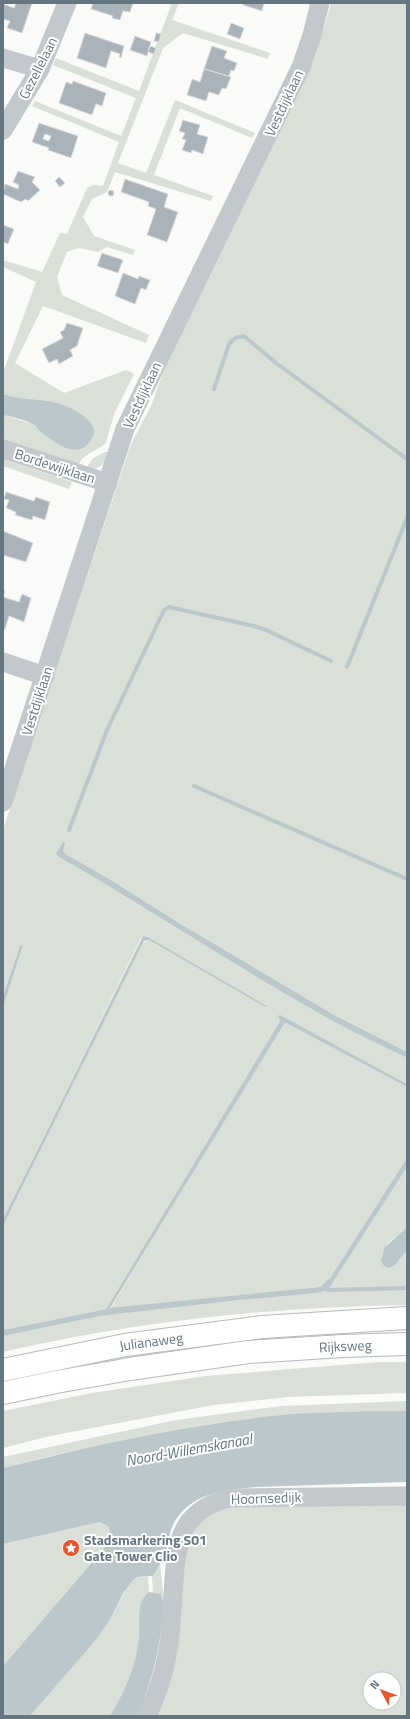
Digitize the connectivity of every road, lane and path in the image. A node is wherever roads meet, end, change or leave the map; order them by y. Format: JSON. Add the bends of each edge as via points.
{"nodes":[{"id":1,"x":67,"y":3,"type":"edge"},
{"id":2,"x":320,"y":3,"type":"edge"},
{"id":3,"x":3,"y":58,"type":"edge"},
{"id":4,"x":40,"y":69,"type":"junction"},
{"id":5,"x":3,"y":130,"type":"edge"},
{"id":6,"x":3,"y":448,"type":"edge"},
{"id":7,"x":108,"y":483,"type":"junction"},
{"id":8,"x":3,"y":662,"type":"edge"},
{"id":9,"x":45,"y":676,"type":"junction"},
{"id":10,"x":3,"y":802,"type":"edge"},
{"id":11,"x":407,"y":1318,"type":"edge"},
{"id":12,"x":301,"y":1325,"type":"joint"},
{"id":13,"x":407,"y":1344,"type":"edge"},
{"id":14,"x":284,"y":1350,"type":"joint"},
{"id":15,"x":3,"y":1370,"type":"edge"},
{"id":16,"x":3,"y":1393,"type":"edge"},
{"id":17,"x":407,"y":1496,"type":"edge"},
{"id":18,"x":147,"y":1716,"type":"edge"}],
"edges":[{"from":1,"to":4,"type":"street","name":"Gezellelaan"},
{"from":2,"to":7,"type":"street","name":"Vestdijklaan","via":[[301,67],[125,429]]},
{"from":3,"to":4,"type":"street"},
{"from":4,"to":5,"type":"street","name":"Gezellelaan"},
{"from":6,"to":7,"type":"street","name":"Bordewijklaan"},
{"from":7,"to":9,"type":"street","name":"Vestdijklaan"},
{"from":8,"to":9,"type":"street"},
{"from":9,"to":10,"type":"street","name":"Vestdijklaan"},
{"from":11,"to":12,"type":"highway","name":"Rijksweg"},
{"from":12,"to":15,"type":"highway","name":"Julianaweg","via":[[262,1327],[125,1345]]},
{"from":13,"to":14,"type":"highway","name":"Rijksweg"},
{"from":14,"to":16,"type":"highway","name":"Julianaweg","via":[[248,1352],[130,1369]]},
{"from":17,"to":18,"type":"street","name":"Hoornsedijk","via":[[230,1498],[198,1513],[187,1524],[178,1542],[168,1650],[159,1686]]}]}
